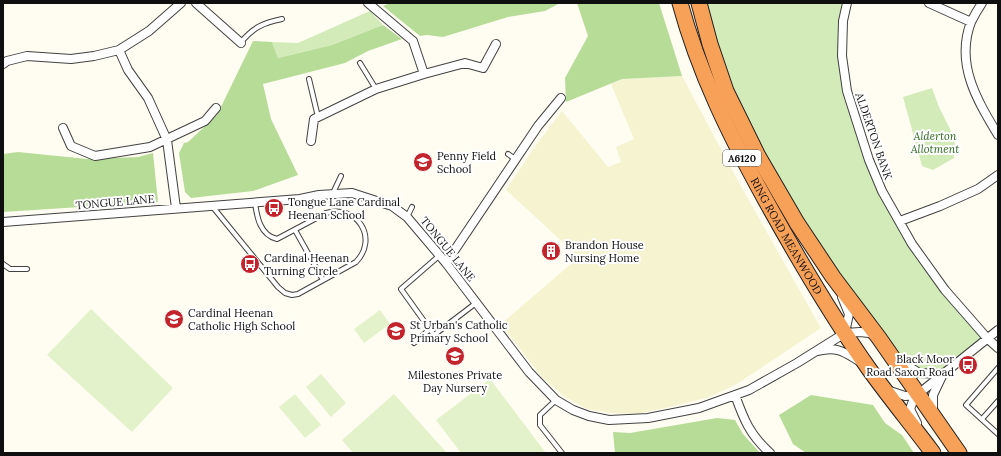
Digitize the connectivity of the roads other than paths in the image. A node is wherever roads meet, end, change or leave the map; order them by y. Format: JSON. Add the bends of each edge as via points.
{"nodes":[{"id":1,"x":181,"y":3,"type":"edge"},
{"id":2,"x":196,"y":3,"type":"edge"},
{"id":3,"x":368,"y":3,"type":"edge"},
{"id":4,"x":680,"y":3,"type":"edge"},
{"id":5,"x":699,"y":3,"type":"edge"},
{"id":6,"x":847,"y":3,"type":"edge"},
{"id":7,"x":928,"y":3,"type":"edge"},
{"id":8,"x":982,"y":3,"type":"edge"},
{"id":9,"x":282,"y":19,"type":"dead end"},
{"id":10,"x":971,"y":22,"type":"junction"},
{"id":11,"x":241,"y":43,"type":"joint"},
{"id":12,"x":496,"y":44,"type":"dead end"},
{"id":13,"x":119,"y":50,"type":"junction"},
{"id":14,"x":4,"y":59,"type":"edge"},
{"id":15,"x":360,"y":63,"type":"dead end"},
{"id":16,"x":424,"y":74,"type":"junction"},
{"id":17,"x":309,"y":79,"type":"dead end"},
{"id":18,"x":376,"y":90,"type":"junction"},
{"id":19,"x":561,"y":98,"type":"dead end"},
{"id":20,"x":216,"y":108,"type":"dead end"},
{"id":21,"x":318,"y":117,"type":"junction"},
{"id":22,"x":63,"y":128,"type":"dead end"},
{"id":23,"x":998,"y":135,"type":"edge"},
{"id":24,"x":167,"y":140,"type":"junction"},
{"id":25,"x":310,"y":141,"type":"dead end"},
{"id":26,"x":508,"y":154,"type":"dead end"},
{"id":27,"x":515,"y":159,"type":"junction"},
{"id":28,"x":998,"y":175,"type":"edge"},
{"id":29,"x":341,"y":176,"type":"dead end"},
{"id":30,"x":333,"y":194,"type":"junction"},
{"id":31,"x":255,"y":202,"type":"junction"},
{"id":32,"x":212,"y":205,"type":"junction"},
{"id":33,"x":412,"y":207,"type":"dead end"},
{"id":34,"x":176,"y":208,"type":"junction"},
{"id":35,"x":407,"y":217,"type":"junction"},
{"id":36,"x":900,"y":221,"type":"junction"},
{"id":37,"x":3,"y":222,"type":"edge"},
{"id":38,"x":295,"y":230,"type":"junction"},
{"id":39,"x":440,"y":255,"type":"junction"},
{"id":40,"x":446,"y":263,"type":"junction"},
{"id":41,"x":3,"y":264,"type":"edge"},
{"id":42,"x":27,"y":270,"type":"dead end"},
{"id":43,"x":833,"y":277,"type":"junction"},
{"id":44,"x":323,"y":280,"type":"junction"},
{"id":45,"x":476,"y":302,"type":"junction"},
{"id":46,"x":430,"y":329,"type":"junction"},
{"id":47,"x":998,"y":330,"type":"edge"},
{"id":48,"x":845,"y":333,"type":"junction"},
{"id":49,"x":987,"y":338,"type":"junction"},
{"id":50,"x":414,"y":343,"type":"dead end"},
{"id":51,"x":883,"y":344,"type":"junction"},
{"id":52,"x":998,"y":348,"type":"edge"},
{"id":53,"x":813,"y":352,"type":"junction"},
{"id":54,"x":868,"y":367,"type":"junction"},
{"id":55,"x":998,"y":368,"type":"edge"},
{"id":56,"x":943,"y":374,"type":"junction"},
{"id":57,"x":884,"y":389,"type":"junction"},
{"id":58,"x":735,"y":395,"type":"junction"},
{"id":59,"x":917,"y":395,"type":"junction"},
{"id":60,"x":556,"y":400,"type":"junction"},
{"id":61,"x":998,"y":401,"type":"edge"},
{"id":62,"x":933,"y":417,"type":"junction"},
{"id":63,"x":982,"y":419,"type":"junction"},
{"id":64,"x":998,"y":434,"type":"edge"},
{"id":65,"x":931,"y":451,"type":"edge"},
{"id":66,"x":562,"y":453,"type":"edge"},
{"id":67,"x":770,"y":453,"type":"edge"},
{"id":68,"x":959,"y":453,"type":"edge"}],
"edges":[{"from":1,"to":13,"type":"street","via":[[149,31]]},
{"from":2,"to":11,"type":"street"},
{"from":3,"to":16,"type":"street","via":[[413,41]]},
{"from":4,"to":48,"type":"highway","name":"RING ROAD MEANWOOD","number":"A6120","via":[[700,66],[740,154],[784,234]]},
{"from":5,"to":43,"type":"highway","name":"RING ROAD MEANWOOD","number":"A6120","via":[[726,91],[758,156],[797,223]]},
{"from":6,"to":36,"type":"street","name":"ALDERTON BANK","via":[[843,21],[842,56],[847,91],[869,160],[882,191]]},
{"from":7,"to":10,"type":"street"},
{"from":8,"to":10,"type":"street"},
{"from":9,"to":11,"type":"lane","via":[[260,25]]},
{"from":10,"to":23,"type":"street","via":[[966,50],[969,80]]},
{"from":12,"to":16,"type":"street","via":[[483,68],[465,63]]},
{"from":13,"to":14,"type":"street","via":[[71,59],[27,56]]},
{"from":13,"to":24,"type":"street","via":[[128,70],[148,98]]},
{"from":15,"to":18,"type":"lane"},
{"from":16,"to":18,"type":"street"},
{"from":17,"to":21,"type":"lane"},
{"from":18,"to":21,"type":"street"},
{"from":19,"to":27,"type":"street"},
{"from":20,"to":24,"type":"street","via":[[205,121]]},
{"from":21,"to":25,"type":"street","via":[[314,119]]},
{"from":22,"to":24,"type":"street","via":[[70,146],[95,156],[150,147]]},
{"from":24,"to":34,"type":"street"},
{"from":26,"to":27,"type":"lane"},
{"from":27,"to":40,"type":"street"},
{"from":28,"to":36,"type":"street","via":[[978,189]]},
{"from":29,"to":30,"type":"lane"},
{"from":30,"to":31,"type":"street","name":"TONGUE LANE"},
{"from":30,"to":35,"type":"street","name":"TONGUE LANE","via":[[352,192],[392,206]]},
{"from":31,"to":32,"type":"street","name":"TONGUE LANE"},
{"from":31,"to":38,"type":"lane","via":[[260,223],[269,237],[277,239]]},
{"from":32,"to":34,"type":"street","name":"TONGUE LANE"},
{"from":32,"to":44,"type":"lane","via":[[285,293],[298,294]]},
{"from":33,"to":35,"type":"lane"},
{"from":34,"to":37,"type":"street","name":"TONGUE LANE"},
{"from":35,"to":39,"type":"street","name":"TONGUE LANE"},
{"from":36,"to":49,"type":"street","name":"ALDERTON BANK","via":[[912,244],[945,290]]},
{"from":38,"to":44,"type":"lane"},
{"from":38,"to":44,"type":"lane","via":[[334,210],[344,211],[360,222],[366,241],[362,256]]},
{"from":39,"to":40,"type":"street","name":"TONGUE LANE"},
{"from":39,"to":46,"type":"lane","via":[[401,289]]},
{"from":40,"to":45,"type":"street","name":"TONGUE LANE"},
{"from":41,"to":42,"type":"lane","via":[[10,269]]},
{"from":43,"to":48,"type":"street","name":"RING ROAD MEANWOOD","via":[[849,314]]},
{"from":43,"to":51,"type":"highway","name":"RING ROAD MEANWOOD","number":"A6120"},
{"from":45,"to":46,"type":"lane","via":[[434,335]]},
{"from":45,"to":60,"type":"street","name":"TONGUE LANE","via":[[529,372]]},
{"from":46,"to":50,"type":"lane"},
{"from":47,"to":49,"type":"street"},
{"from":48,"to":51,"type":"street","via":[[869,333]]},
{"from":48,"to":53,"type":"street","name":"TONGUE LANE"},
{"from":48,"to":54,"type":"highway","number":"A6120"},
{"from":49,"to":52,"type":"street","name":"ALDERTON BANK"},
{"from":49,"to":56,"type":"street"},
{"from":51,"to":56,"type":"street","via":[[904,365],[920,374]]},
{"from":51,"to":59,"type":"highway","number":"A6120"},
{"from":53,"to":54,"type":"street","name":"TONGUE LANE","via":[[827,349],[844,351]]},
{"from":53,"to":58,"type":"street","name":"TONGUE LANE","via":[[749,390]]},
{"from":54,"to":57,"type":"highway","number":"A6120"},
{"from":55,"to":63,"type":"lane","via":[[966,405]]},
{"from":56,"to":59,"type":"street"},
{"from":56,"to":62,"type":"street","via":[[933,395]]},
{"from":57,"to":59,"type":"street","via":[[905,396]]},
{"from":57,"to":65,"type":"highway","number":"A6120"},
{"from":58,"to":60,"type":"street","name":"TONGUE LANE","via":[[699,408],[648,418],[609,420],[573,410]]},
{"from":58,"to":67,"type":"street","via":[[749,429]]},
{"from":59,"to":62,"type":"highway","number":"A6120"},
{"from":59,"to":65,"type":"street","via":[[910,409]]},
{"from":60,"to":66,"type":"lane","via":[[540,415],[540,425]]},
{"from":61,"to":63,"type":"lane"},
{"from":62,"to":68,"type":"highway","number":"A6120"},
{"from":63,"to":64,"type":"lane"}]}
